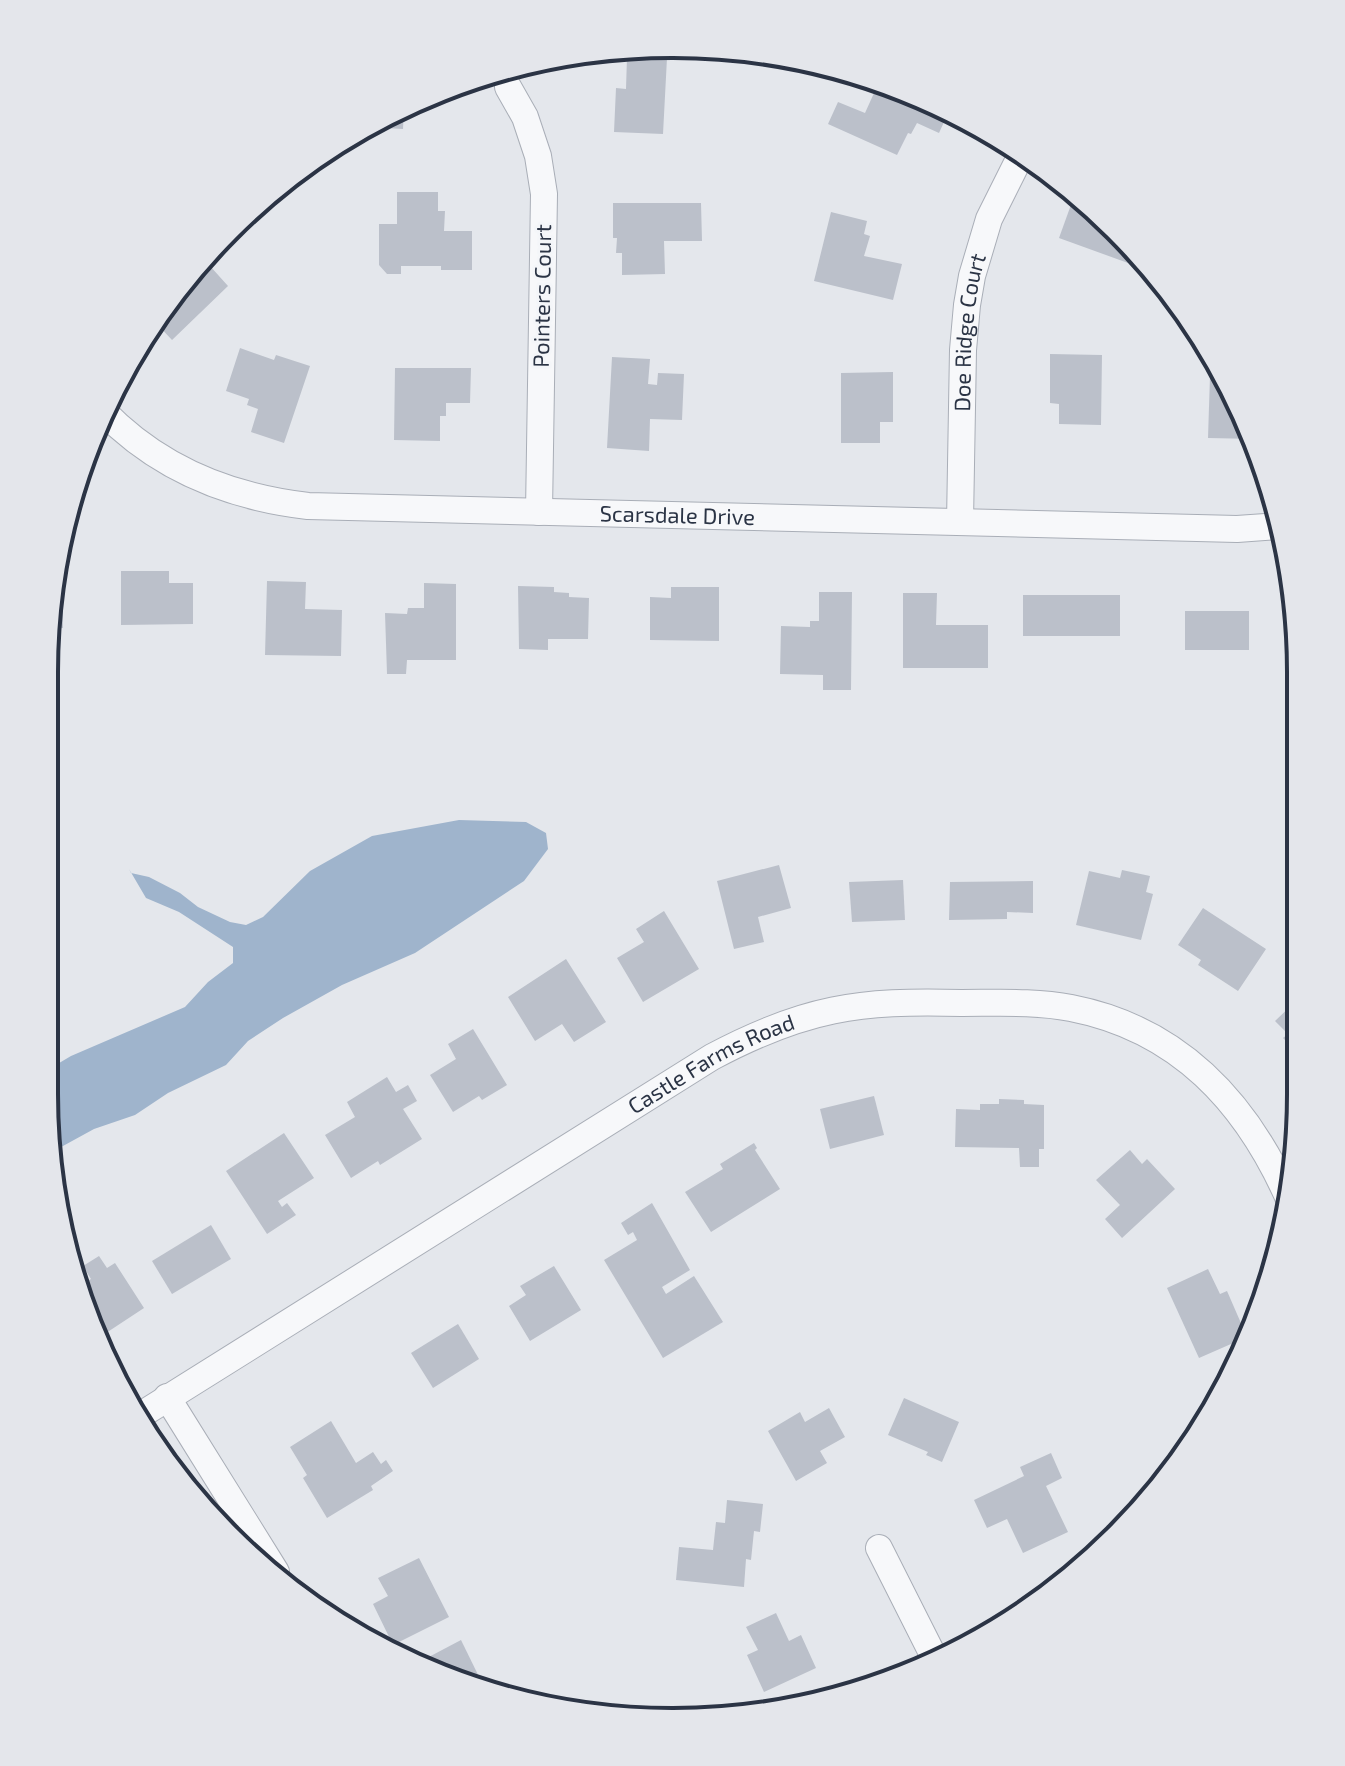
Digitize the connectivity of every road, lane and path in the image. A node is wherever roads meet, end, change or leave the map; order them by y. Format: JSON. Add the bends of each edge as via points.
{"nodes":[{"id":1,"x":508,"y":87,"type":"dead end"},
{"id":2,"x":1017,"y":164,"type":"edge"},
{"id":3,"x":113,"y":419,"type":"edge"},
{"id":4,"x":539,"y":512,"type":"junction"},
{"id":5,"x":960,"y":522,"type":"junction"},
{"id":6,"x":1269,"y":527,"type":"edge"},
{"id":7,"x":1281,"y":1180,"type":"edge"},
{"id":8,"x":167,"y":1397,"type":"junction"},
{"id":9,"x":146,"y":1411,"type":"edge"},
{"id":10,"x":879,"y":1548,"type":"dead end"},
{"id":11,"x":265,"y":1554,"type":"edge"},
{"id":12,"x":931,"y":1651,"type":"edge"}],
"edges":[{"from":1,"to":4,"type":"street","name":"Pointers Court","via":[[525,117],[544,194]]},
{"from":2,"to":5,"type":"street","name":"Doe Ridge Court","via":[[989,219],[967,305]]},
{"from":3,"to":4,"type":"street","name":"Scarsdale Drive","via":[[184,472],[265,500],[322,507]]},
{"from":4,"to":5,"type":"street","name":"Scarsdale Drive"},
{"from":5,"to":6,"type":"street","name":"Scarsdale Drive"},
{"from":7,"to":8,"type":"street","name":"Castle Farms Road","via":[[1254,1131],[1219,1087],[1175,1050],[1123,1024],[1044,1004],[893,1002],[836,1009],[765,1030],[712,1057]]},
{"from":8,"to":9,"type":"street","name":"Castle Farms Road"},
{"from":8,"to":11,"type":"street"},
{"from":10,"to":12,"type":"street"}]}
